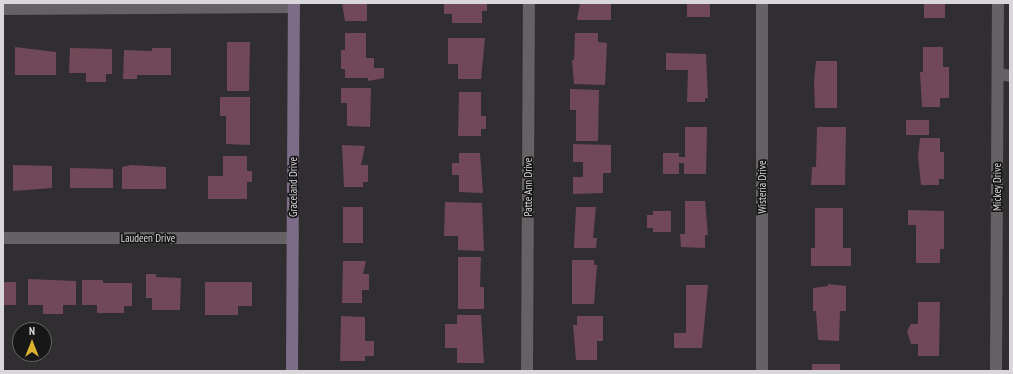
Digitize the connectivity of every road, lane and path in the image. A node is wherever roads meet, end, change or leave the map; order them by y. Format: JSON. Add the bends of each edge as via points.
{"nodes":[{"id":1,"x":529,"y":3,"type":"edge"},
{"id":2,"x":762,"y":3,"type":"edge"},
{"id":3,"x":998,"y":3,"type":"edge"},
{"id":4,"x":294,"y":5,"type":"edge"},
{"id":5,"x":3,"y":9,"type":"edge"},
{"id":6,"x":998,"y":74,"type":"junction"},
{"id":7,"x":1010,"y":76,"type":"edge"},
{"id":8,"x":3,"y":238,"type":"edge"},
{"id":9,"x":293,"y":238,"type":"junction"},
{"id":10,"x":292,"y":371,"type":"edge"},
{"id":11,"x":527,"y":371,"type":"edge"},
{"id":12,"x":762,"y":371,"type":"edge"},
{"id":13,"x":996,"y":371,"type":"edge"}],
"edges":[{"from":1,"to":11,"type":"street","name":"Patte Ann Drive"},
{"from":2,"to":12,"type":"street","name":"Wisteria Drive"},
{"from":3,"to":6,"type":"street","name":"Mickey Drive"},
{"from":4,"to":5,"type":"street"},
{"from":4,"to":9,"type":"street","name":"Graceland Drive"},
{"from":6,"to":7,"type":"street"},
{"from":6,"to":13,"type":"street","name":"Mickey Drive"},
{"from":8,"to":9,"type":"street","name":"Laudeen Drive"},
{"from":9,"to":10,"type":"street","name":"Graceland Drive"}]}
